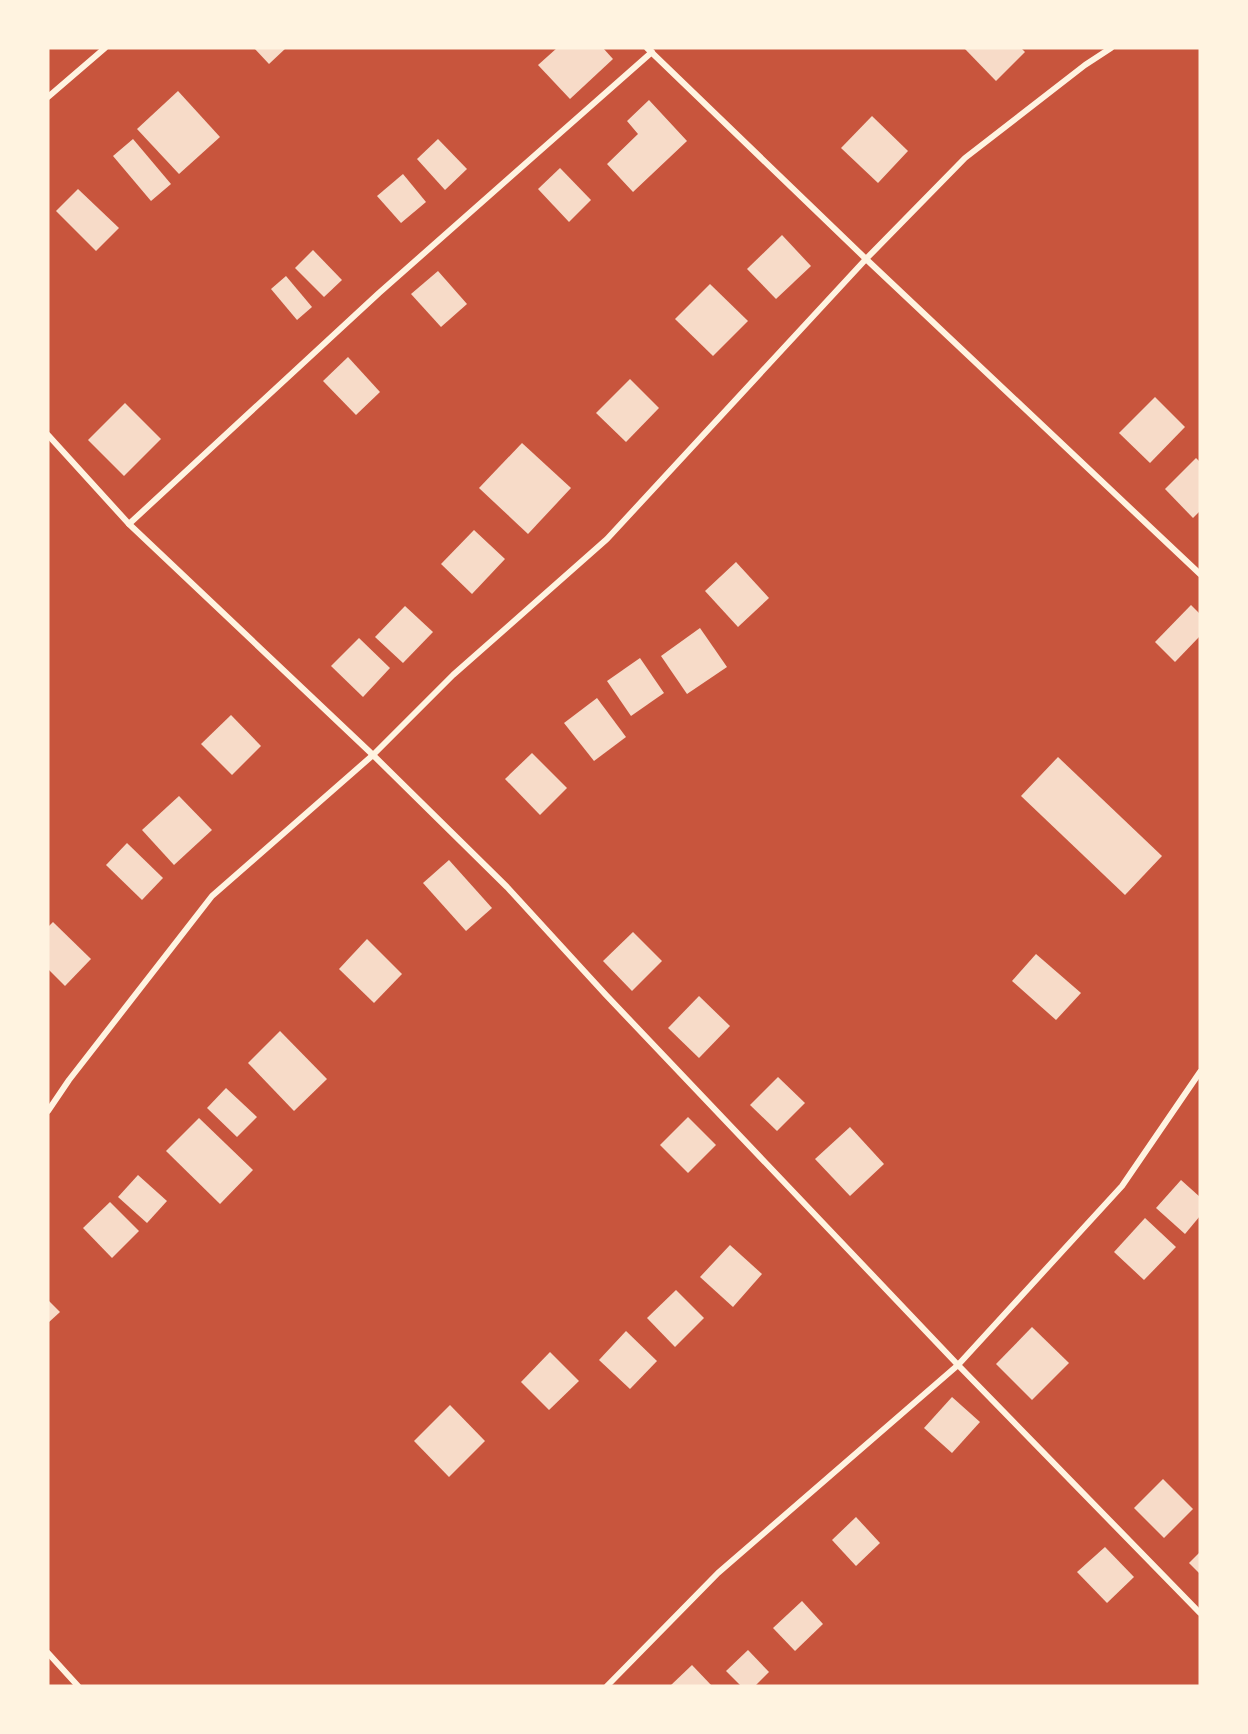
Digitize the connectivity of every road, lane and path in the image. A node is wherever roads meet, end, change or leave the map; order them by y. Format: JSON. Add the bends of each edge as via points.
{"nodes":[{"id":1,"x":105,"y":48,"type":"edge"},
{"id":2,"x":1111,"y":48,"type":"edge"},
{"id":3,"x":650,"y":50,"type":"edge"},
{"id":4,"x":48,"y":98,"type":"edge"},
{"id":5,"x":866,"y":260,"type":"junction"},
{"id":6,"x":48,"y":435,"type":"edge"},
{"id":7,"x":129,"y":524,"type":"junction"},
{"id":8,"x":1200,"y":574,"type":"edge"},
{"id":9,"x":373,"y":755,"type":"junction"},
{"id":10,"x":1200,"y":1071,"type":"edge"},
{"id":11,"x":48,"y":1111,"type":"edge"},
{"id":12,"x":958,"y":1365,"type":"junction"},
{"id":13,"x":1200,"y":1613,"type":"edge"},
{"id":14,"x":48,"y":1653,"type":"edge"},
{"id":15,"x":78,"y":1686,"type":"edge"},
{"id":16,"x":608,"y":1686,"type":"edge"}],
"edges":[{"from":1,"to":4,"type":"street"},
{"from":2,"to":5,"type":"street","via":[[965,158]]},
{"from":3,"to":5,"type":"street"},
{"from":3,"to":7,"type":"street"},
{"from":5,"to":8,"type":"street"},
{"from":5,"to":9,"type":"street","via":[[607,539],[453,675]]},
{"from":6,"to":7,"type":"street"},
{"from":7,"to":9,"type":"street"},
{"from":9,"to":11,"type":"street","via":[[212,896]]},
{"from":9,"to":12,"type":"street","via":[[507,887]]},
{"from":10,"to":12,"type":"street","via":[[1122,1186]]},
{"from":12,"to":13,"type":"street"},
{"from":12,"to":16,"type":"street","via":[[718,1573]]},
{"from":14,"to":15,"type":"street"}]}
